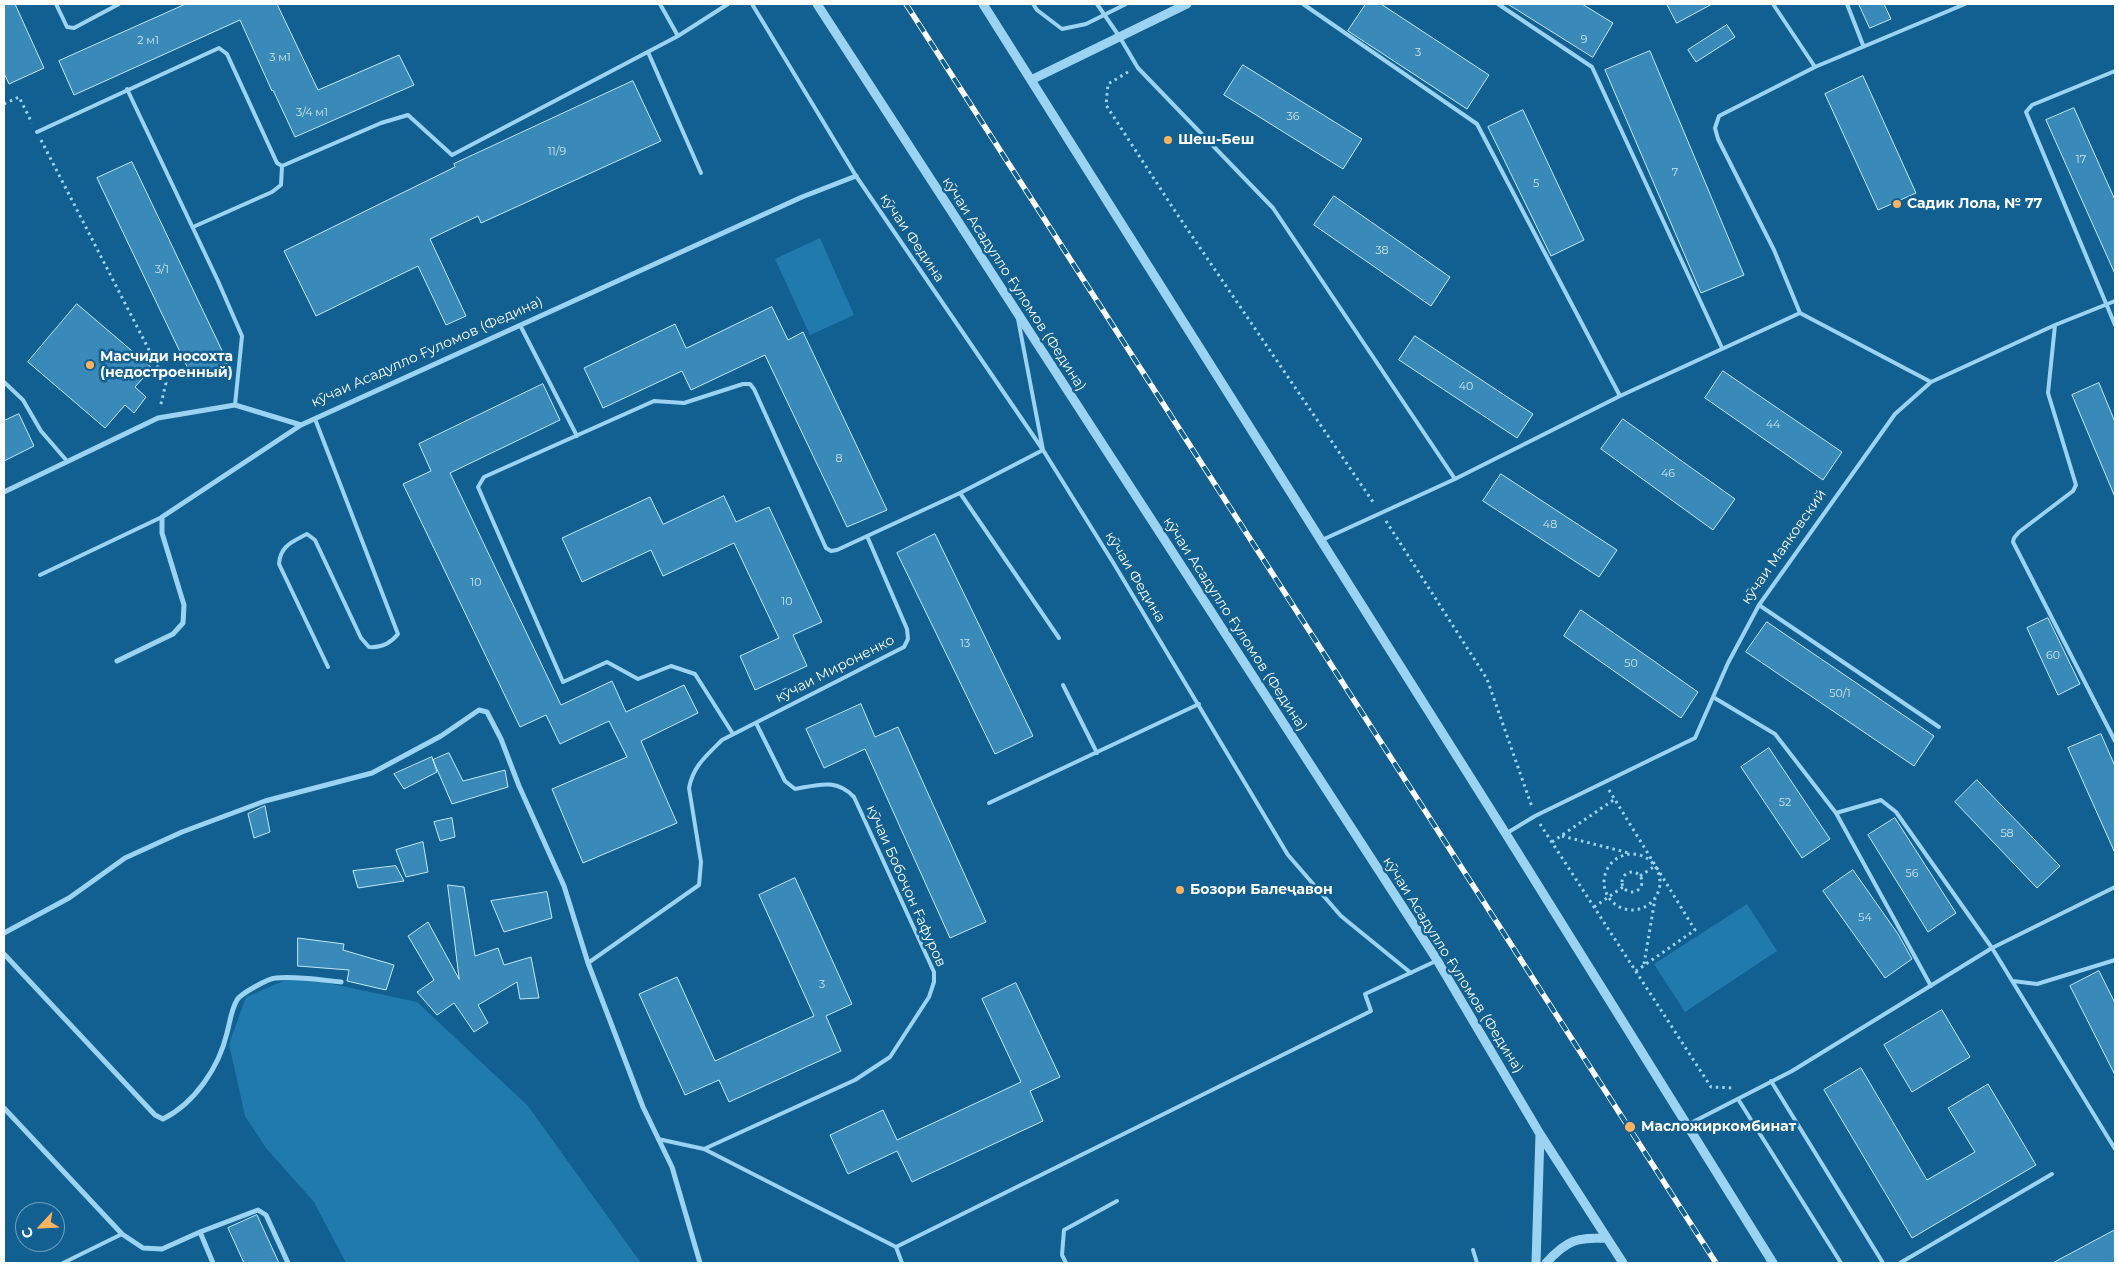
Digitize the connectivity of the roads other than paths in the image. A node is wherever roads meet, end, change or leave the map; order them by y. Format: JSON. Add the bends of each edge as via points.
{"nodes":[{"id":1,"x":56,"y":4,"type":"edge"},
{"id":2,"x":118,"y":4,"type":"edge"},
{"id":3,"x":660,"y":4,"type":"edge"},
{"id":4,"x":728,"y":4,"type":"edge"},
{"id":5,"x":752,"y":4,"type":"edge"},
{"id":6,"x":817,"y":4,"type":"edge"},
{"id":7,"x":983,"y":4,"type":"edge"},
{"id":8,"x":1033,"y":4,"type":"edge"},
{"id":9,"x":1097,"y":4,"type":"edge"},
{"id":10,"x":1126,"y":4,"type":"edge"},
{"id":11,"x":1187,"y":4,"type":"edge"},
{"id":12,"x":1303,"y":4,"type":"edge"},
{"id":13,"x":1498,"y":4,"type":"edge"},
{"id":14,"x":1773,"y":4,"type":"edge"},
{"id":15,"x":1847,"y":4,"type":"edge"},
{"id":16,"x":1965,"y":4,"type":"edge"},
{"id":17,"x":1103,"y":14,"type":"junction"},
{"id":18,"x":678,"y":36,"type":"junction"},
{"id":19,"x":1119,"y":36,"type":"junction"},
{"id":20,"x":1863,"y":45,"type":"junction"},
{"id":21,"x":648,"y":52,"type":"junction"},
{"id":22,"x":1815,"y":67,"type":"junction"},
{"id":23,"x":2115,"y":72,"type":"edge"},
{"id":24,"x":1031,"y":80,"type":"junction"},
{"id":25,"x":127,"y":89,"type":"junction"},
{"id":26,"x":37,"y":132,"type":"road end"},
{"id":27,"x":282,"y":166,"type":"junction"},
{"id":28,"x":701,"y":172,"type":"dead end"},
{"id":29,"x":856,"y":176,"type":"junction"},
{"id":30,"x":193,"y":227,"type":"junction"},
{"id":31,"x":2115,"y":301,"type":"edge"},
{"id":32,"x":2106,"y":305,"type":"junction"},
{"id":33,"x":1800,"y":312,"type":"junction"},
{"id":34,"x":1016,"y":313,"type":"junction"},
{"id":35,"x":520,"y":325,"type":"junction"},
{"id":36,"x":2054,"y":325,"type":"junction"},
{"id":37,"x":2115,"y":325,"type":"edge"},
{"id":38,"x":1722,"y":348,"type":"junction"},
{"id":39,"x":4,"y":382,"type":"edge"},
{"id":40,"x":1931,"y":382,"type":"junction"},
{"id":41,"x":1620,"y":396,"type":"junction"},
{"id":42,"x":235,"y":405,"type":"junction"},
{"id":43,"x":314,"y":419,"type":"junction"},
{"id":44,"x":301,"y":425,"type":"junction"},
{"id":45,"x":576,"y":436,"type":"junction"},
{"id":46,"x":1043,"y":450,"type":"junction"},
{"id":47,"x":68,"y":462,"type":"junction"},
{"id":48,"x":1455,"y":479,"type":"junction"},
{"id":49,"x":4,"y":492,"type":"edge"},
{"id":50,"x":960,"y":493,"type":"junction"},
{"id":51,"x":162,"y":517,"type":"junction"},
{"id":52,"x":867,"y":536,"type":"junction"},
{"id":53,"x":1321,"y":540,"type":"junction"},
{"id":54,"x":40,"y":576,"type":"dead end"},
{"id":55,"x":1759,"y":605,"type":"junction"},
{"id":56,"x":1059,"y":638,"type":"dead end"},
{"id":57,"x":117,"y":661,"type":"dead end"},
{"id":58,"x":328,"y":667,"type":"dead end"},
{"id":59,"x":1063,"y":685,"type":"dead end"},
{"id":60,"x":1713,"y":697,"type":"junction"},
{"id":61,"x":1199,"y":704,"type":"junction"},
{"id":62,"x":756,"y":723,"type":"junction"},
{"id":63,"x":1938,"y":727,"type":"dead end"},
{"id":64,"x":733,"y":734,"type":"junction"},
{"id":65,"x":2115,"y":741,"type":"edge"},
{"id":66,"x":1097,"y":752,"type":"junction"},
{"id":67,"x":989,"y":803,"type":"dead end"},
{"id":68,"x":1836,"y":813,"type":"junction"},
{"id":69,"x":1506,"y":834,"type":"junction"},
{"id":70,"x":2115,"y":887,"type":"edge"},
{"id":71,"x":4,"y":933,"type":"edge"},
{"id":72,"x":1992,"y":948,"type":"junction"},
{"id":73,"x":4,"y":954,"type":"edge"},
{"id":74,"x":1437,"y":960,"type":"junction"},
{"id":75,"x":2115,"y":960,"type":"edge"},
{"id":76,"x":588,"y":963,"type":"junction"},
{"id":77,"x":1411,"y":973,"type":"junction"},
{"id":78,"x":2012,"y":981,"type":"junction"},
{"id":79,"x":341,"y":982,"type":"dead end"},
{"id":80,"x":1931,"y":986,"type":"junction"},
{"id":81,"x":1771,"y":1081,"type":"junction"},
{"id":82,"x":1738,"y":1098,"type":"junction"},
{"id":83,"x":4,"y":1108,"type":"edge"},
{"id":84,"x":1687,"y":1126,"type":"junction"},
{"id":85,"x":1540,"y":1134,"type":"junction"},
{"id":86,"x":658,"y":1139,"type":"junction"},
{"id":87,"x":704,"y":1149,"type":"junction"},
{"id":88,"x":2115,"y":1149,"type":"edge"},
{"id":89,"x":2052,"y":1174,"type":"dead end"},
{"id":90,"x":1117,"y":1201,"type":"dead end"},
{"id":91,"x":200,"y":1232,"type":"junction"},
{"id":92,"x":122,"y":1234,"type":"junction"},
{"id":93,"x":1607,"y":1238,"type":"junction"},
{"id":94,"x":896,"y":1247,"type":"junction"},
{"id":95,"x":1474,"y":1250,"type":"dead end"},
{"id":96,"x":63,"y":1263,"type":"edge"},
{"id":97,"x":213,"y":1263,"type":"edge"},
{"id":98,"x":288,"y":1263,"type":"edge"},
{"id":99,"x":700,"y":1263,"type":"edge"},
{"id":100,"x":902,"y":1263,"type":"edge"},
{"id":101,"x":1066,"y":1263,"type":"edge"},
{"id":102,"x":1477,"y":1263,"type":"edge"},
{"id":103,"x":1536,"y":1263,"type":"edge"},
{"id":104,"x":1546,"y":1263,"type":"edge"},
{"id":105,"x":1623,"y":1263,"type":"edge"},
{"id":106,"x":1773,"y":1263,"type":"edge"},
{"id":107,"x":1841,"y":1263,"type":"edge"},
{"id":108,"x":1883,"y":1263,"type":"edge"},
{"id":109,"x":1900,"y":1263,"type":"edge"}],
"edges":[{"from":1,"to":2,"type":"lane","via":[[67,26],[74,28]]},
{"from":3,"to":18,"type":"lane"},
{"from":4,"to":18,"type":"lane"},
{"from":5,"to":29,"type":"lane","name":"кӯчаи Федина"},
{"from":6,"to":34,"type":"street","name":"кӯчаи Асадулло Ғуломов (Федина)"},
{"from":7,"to":24,"type":"street"},
{"from":8,"to":17,"type":"lane","via":[[1062,29],[1086,24]]},
{"from":9,"to":17,"type":"lane"},
{"from":10,"to":17,"type":"lane"},
{"from":11,"to":19,"type":"street"},
{"from":12,"to":41,"type":"lane","via":[[1477,124]]},
{"from":13,"to":38,"type":"lane","via":[[1592,66]]},
{"from":14,"to":22,"type":"lane"},
{"from":15,"to":20,"type":"lane"},
{"from":16,"to":20,"type":"lane"},
{"from":17,"to":19,"type":"lane"},
{"from":18,"to":21,"type":"lane"},
{"from":19,"to":24,"type":"street"},
{"from":19,"to":48,"type":"lane","via":[[1138,68],[1273,208]]},
{"from":20,"to":22,"type":"lane"},
{"from":21,"to":27,"type":"lane","via":[[452,154],[408,115]]},
{"from":21,"to":28,"type":"lane"},
{"from":22,"to":33,"type":"lane","via":[[1719,116],[1715,128]]},
{"from":23,"to":32,"type":"lane","via":[[2032,105],[2026,112]]},
{"from":24,"to":53,"type":"street"},
{"from":25,"to":26,"type":"lane"},
{"from":25,"to":27,"type":"lane","via":[[219,48],[227,54],[277,163]]},
{"from":25,"to":30,"type":"lane"},
{"from":27,"to":30,"type":"lane","via":[[281,185],[272,192]]},
{"from":29,"to":35,"type":"street","name":"кӯчаи Асадулло Ғуломов (Федина)","via":[[802,197]]},
{"from":29,"to":46,"type":"lane","name":"кӯчаи Федина"},
{"from":30,"to":42,"type":"lane","via":[[242,336]]},
{"from":31,"to":32,"type":"lane","name":"кӯчаи Маяковский"},
{"from":32,"to":36,"type":"lane","name":"кӯчаи Маяковский"},
{"from":32,"to":37,"type":"lane"},
{"from":33,"to":38,"type":"lane"},
{"from":33,"to":40,"type":"lane"},
{"from":34,"to":46,"type":"lane"},
{"from":34,"to":74,"type":"street","name":"кӯчаи Асадулло Ғуломов (Федина)"},
{"from":35,"to":43,"type":"street","name":"кӯчаи Асадулло Ғуломов (Федина)"},
{"from":35,"to":45,"type":"lane"},
{"from":36,"to":40,"type":"lane","name":"кӯчаи Маяковский"},
{"from":36,"to":65,"type":"lane","via":[[2048,393],[2076,485],[2073,491],[2019,532],[2014,542]]},
{"from":38,"to":41,"type":"lane"},
{"from":39,"to":47,"type":"lane","via":[[23,400],[42,431]]},
{"from":40,"to":55,"type":"lane","name":"кӯчаи Маяковский","via":[[1895,414]]},
{"from":41,"to":48,"type":"lane"},
{"from":42,"to":44,"type":"street","name":"кӯчаи Асадулло Ғуломов (Федина)"},
{"from":42,"to":47,"type":"street","name":"кӯчаи Асадулло Ғуломов (Федина)","via":[[158,418]]},
{"from":43,"to":44,"type":"street","name":"кӯчаи Асадулло Ғуломов (Федина)"},
{"from":43,"to":58,"type":"lane","via":[[398,634],[393,641],[379,648],[369,647],[361,638],[314,540],[307,534],[285,546],[280,554],[280,564]]},
{"from":44,"to":51,"type":"street"},
{"from":45,"to":52,"type":"lane","via":[[654,401],[684,403],[750,384],[826,548],[837,550]]},
{"from":45,"to":64,"type":"lane","via":[[484,478],[478,487],[564,682],[607,662],[638,678],[671,666],[695,674]]},
{"from":46,"to":50,"type":"lane"},
{"from":46,"to":61,"type":"lane","name":"кӯчаи Федина"},
{"from":47,"to":49,"type":"street","name":"кӯчаи Асадулло Ғуломов (Федина)"},
{"from":48,"to":53,"type":"lane"},
{"from":50,"to":52,"type":"lane"},
{"from":50,"to":56,"type":"lane"},
{"from":51,"to":54,"type":"lane"},
{"from":51,"to":57,"type":"street","via":[[162,533],[184,605],[183,624],[173,634]]},
{"from":52,"to":62,"type":"lane","name":"кӯчаи Мироненко","via":[[907,629],[908,639],[904,647]]},
{"from":53,"to":69,"type":"street"},
{"from":55,"to":60,"type":"lane","name":"кӯчаи Маяковский"},
{"from":55,"to":63,"type":"lane"},
{"from":59,"to":66,"type":"lane"},
{"from":60,"to":68,"type":"lane","via":[[1775,734]]},
{"from":60,"to":69,"type":"lane","name":"кӯчаи Маяковский","via":[[1695,738],[1535,816]]},
{"from":61,"to":66,"type":"lane"},
{"from":61,"to":77,"type":"lane","name":"кӯчаи Федина","via":[[1288,855],[1341,916]]},
{"from":62,"to":64,"type":"lane","name":"кӯчаи Мироненко"},
{"from":62,"to":87,"type":"lane","name":"кӯчаи Бобоҷон Ғафуров","via":[[785,782],[795,788],[831,784],[846,788],[854,797],[934,972],[934,982],[929,997],[890,1057],[855,1080]]},
{"from":64,"to":76,"type":"lane","name":"кӯчаи Мироненко","via":[[698,762],[691,776],[689,788],[701,862],[699,885]]},
{"from":66,"to":67,"type":"lane"},
{"from":68,"to":72,"type":"lane","via":[[1881,800],[1896,812]]},
{"from":68,"to":80,"type":"lane"},
{"from":69,"to":84,"type":"street"},
{"from":70,"to":72,"type":"lane"},
{"from":71,"to":76,"type":"street","via":[[69,898],[125,858],[264,801],[372,773],[484,710],[501,739],[518,786],[564,886]]},
{"from":72,"to":78,"type":"lane"},
{"from":72,"to":80,"type":"lane"},
{"from":73,"to":79,"type":"street","via":[[155,1115],[163,1119],[174,1114],[204,1084],[220,1057],[231,1012],[238,998],[274,978]]},
{"from":74,"to":77,"type":"lane"},
{"from":74,"to":85,"type":"street","name":"кӯчаи Асадулло Ғуломов (Федина)"},
{"from":75,"to":78,"type":"lane","via":[[2036,984]]},
{"from":76,"to":86,"type":"street"},
{"from":77,"to":94,"type":"lane","via":[[1365,994],[1371,1011]]},
{"from":78,"to":88,"type":"lane"},
{"from":80,"to":81,"type":"lane"},
{"from":81,"to":82,"type":"lane"},
{"from":81,"to":108,"type":"lane"},
{"from":82,"to":84,"type":"lane"},
{"from":82,"to":107,"type":"lane"},
{"from":83,"to":92,"type":"street"},
{"from":84,"to":106,"type":"street"},
{"from":85,"to":93,"type":"street","name":"кӯчаи Асадулло Ғуломов (Федина)"},
{"from":85,"to":103,"type":"street"},
{"from":86,"to":87,"type":"lane"},
{"from":86,"to":99,"type":"street","via":[[672,1167]]},
{"from":87,"to":94,"type":"lane"},
{"from":89,"to":109,"type":"lane"},
{"from":90,"to":101,"type":"lane","via":[[1064,1230],[1062,1254]]},
{"from":91,"to":92,"type":"street","via":[[162,1249],[144,1248]]},
{"from":91,"to":97,"type":"street"},
{"from":91,"to":98,"type":"street","via":[[258,1210],[266,1215]]},
{"from":92,"to":96,"type":"lane"},
{"from":93,"to":104,"type":"street","via":[[1574,1240]]},
{"from":93,"to":105,"type":"street","name":"кӯчаи Асадулло Ғуломов (Федина)"},
{"from":94,"to":100,"type":"lane"},
{"from":95,"to":102,"type":"lane"}]}
